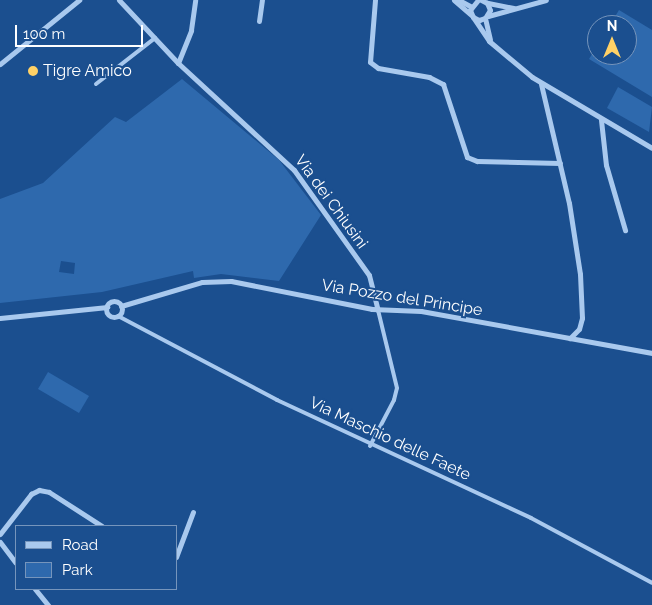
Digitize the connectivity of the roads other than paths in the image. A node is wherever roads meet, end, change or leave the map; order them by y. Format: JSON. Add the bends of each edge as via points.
{"nodes":[{"id":1,"x":79,"y":0,"type":"edge"},
{"id":2,"x":118,"y":0,"type":"edge"},
{"id":3,"x":195,"y":0,"type":"edge"},
{"id":4,"x":262,"y":0,"type":"edge"},
{"id":5,"x":375,"y":0,"type":"edge"},
{"id":6,"x":454,"y":0,"type":"edge"},
{"id":7,"x":459,"y":0,"type":"edge"},
{"id":8,"x":546,"y":0,"type":"edge"},
{"id":9,"x":482,"y":1,"type":"edge"},
{"id":10,"x":472,"y":3,"type":"edge"},
{"id":11,"x":524,"y":8,"type":"junction"},
{"id":12,"x":472,"y":16,"type":"junction"},
{"id":13,"x":486,"y":17,"type":"junction"},
{"id":14,"x":259,"y":21,"type":"dead end"},
{"id":15,"x":155,"y":38,"type":"junction"},
{"id":16,"x":498,"y":50,"type":"junction"},
{"id":17,"x":178,"y":63,"type":"junction"},
{"id":18,"x":0,"y":64,"type":"edge"},
{"id":19,"x":96,"y":84,"type":"dead end"},
{"id":20,"x":541,"y":84,"type":"junction"},
{"id":21,"x":601,"y":120,"type":"junction"},
{"id":22,"x":652,"y":148,"type":"edge"},
{"id":23,"x":560,"y":163,"type":"junction"},
{"id":24,"x":625,"y":230,"type":"dead end"},
{"id":25,"x":121,"y":306,"type":"junction"},
{"id":26,"x":107,"y":307,"type":"junction"},
{"id":27,"x":378,"y":310,"type":"junction"},
{"id":28,"x":118,"y":316,"type":"junction"},
{"id":29,"x":0,"y":318,"type":"edge"},
{"id":30,"x":570,"y":338,"type":"junction"},
{"id":31,"x":652,"y":354,"type":"edge"},
{"id":32,"x":370,"y":446,"type":"junction"},
{"id":33,"x":193,"y":512,"type":"dead end"},
{"id":34,"x":100,"y":525,"type":"edge"},
{"id":35,"x":0,"y":534,"type":"edge"},
{"id":36,"x":0,"y":542,"type":"edge"},
{"id":37,"x":178,"y":552,"type":"edge"},
{"id":38,"x":15,"y":563,"type":"edge"},
{"id":39,"x":652,"y":583,"type":"edge"},
{"id":40,"x":36,"y":590,"type":"edge"},
{"id":41,"x":48,"y":605,"type":"edge"}],
"edges":[{"from":1,"to":18,"type":"street"},
{"from":2,"to":15,"type":"street","name":"Via dei Chiusini"},
{"from":3,"to":17,"type":"street","via":[[191,30]]},
{"from":4,"to":14,"type":"street"},
{"from":5,"to":23,"type":"street","via":[[370,62],[378,68],[429,77],[443,84],[467,157],[477,161]]},
{"from":6,"to":12,"type":"street"},
{"from":7,"to":10,"type":"street"},
{"from":8,"to":11,"type":"street"},
{"from":9,"to":10,"type":"street"},
{"from":9,"to":11,"type":"street","via":[[503,8]]},
{"from":9,"to":13,"type":"street"},
{"from":10,"to":12,"type":"street"},
{"from":11,"to":13,"type":"street"},
{"from":12,"to":13,"type":"street"},
{"from":12,"to":16,"type":"street"},
{"from":13,"to":16,"type":"street","via":[[489,38]]},
{"from":15,"to":17,"type":"street","name":"Via dei Chiusini"},
{"from":15,"to":19,"type":"lane"},
{"from":16,"to":20,"type":"street"},
{"from":17,"to":27,"type":"street","name":"Via dei Chiusini","via":[[294,170],[367,272],[374,285]]},
{"from":20,"to":21,"type":"street"},
{"from":20,"to":23,"type":"street"},
{"from":21,"to":22,"type":"street"},
{"from":21,"to":24,"type":"street","via":[[606,165]]},
{"from":23,"to":30,"type":"street","via":[[574,227],[583,303],[580,325]]},
{"from":25,"to":26,"type":"street","name":"Via Pozzo del Principe","via":[[115,302]]},
{"from":25,"to":27,"type":"street","name":"Via Pozzo del Principe","via":[[202,282],[222,280]]},
{"from":25,"to":28,"type":"street"},
{"from":26,"to":28,"type":"street","via":[[109,314]]},
{"from":26,"to":29,"type":"street"},
{"from":27,"to":30,"type":"street","name":"Via Pozzo del Principe","via":[[421,311]]},
{"from":27,"to":32,"type":"lane","name":"Via dei Chiusini","via":[[397,388]]},
{"from":28,"to":32,"type":"lane","name":"Via Maschio delle Faete"},
{"from":30,"to":31,"type":"street","name":"Via Pozzo del Principe"},
{"from":32,"to":39,"type":"lane","name":"Via Maschio delle Faete","via":[[531,518]]},
{"from":33,"to":37,"type":"street"},
{"from":34,"to":35,"type":"street","via":[[49,492],[39,490],[32,492]]},
{"from":36,"to":38,"type":"street"},
{"from":40,"to":41,"type":"street"}]}
